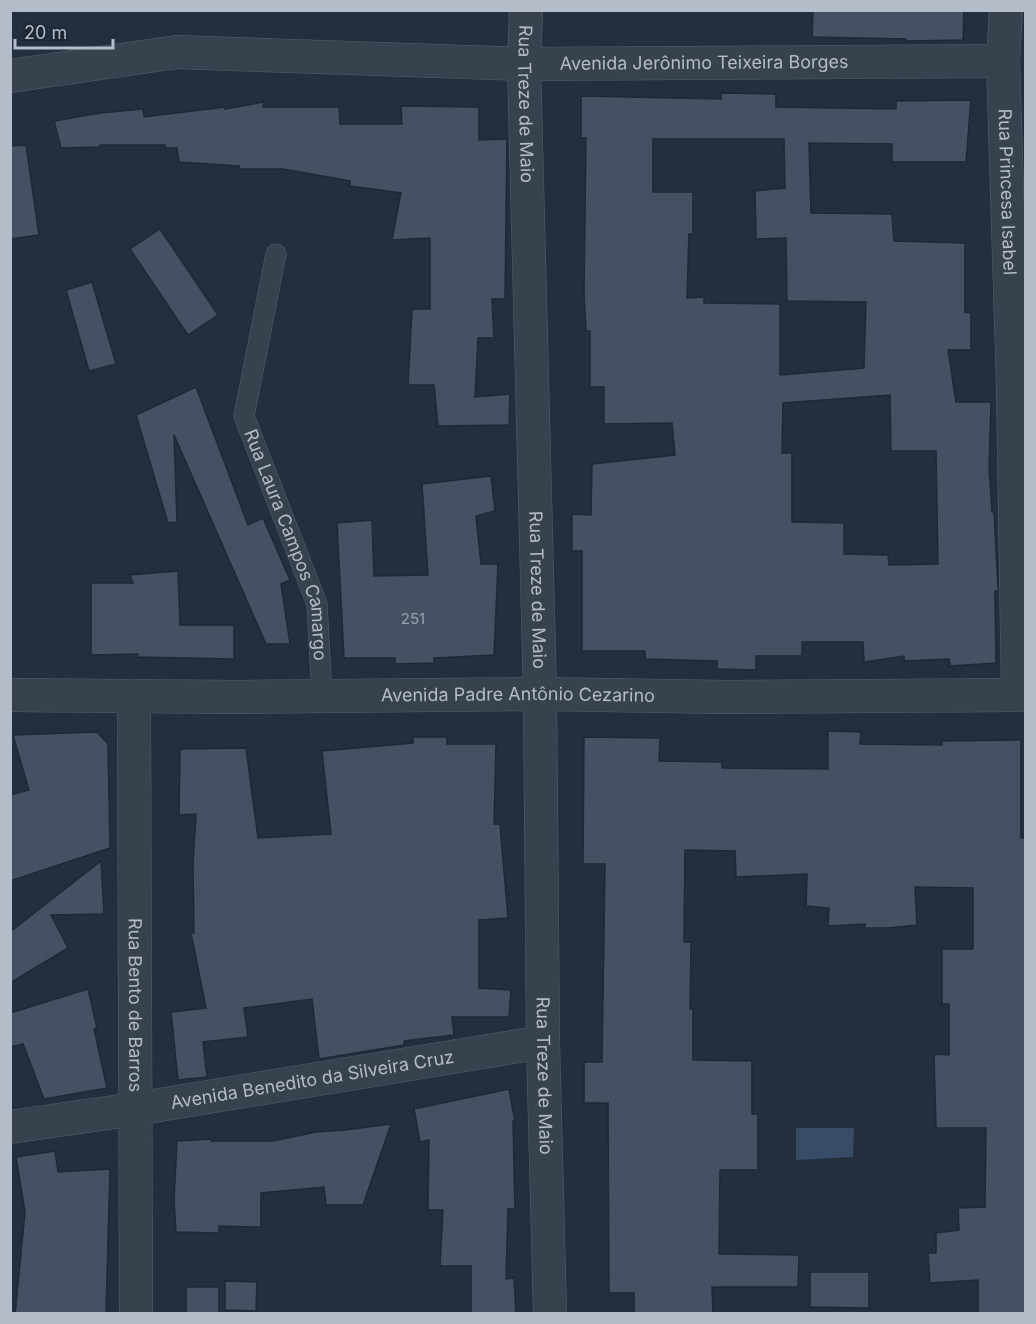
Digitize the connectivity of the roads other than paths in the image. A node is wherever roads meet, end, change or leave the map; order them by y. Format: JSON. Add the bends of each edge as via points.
{"nodes":[{"id":1,"x":526,"y":10,"type":"edge"},
{"id":2,"x":1006,"y":10,"type":"edge"},
{"id":3,"x":1003,"y":62,"type":"junction"},
{"id":4,"x":524,"y":64,"type":"junction"},
{"id":5,"x":10,"y":76,"type":"edge"},
{"id":6,"x":1015,"y":113,"type":"edge"},
{"id":7,"x":276,"y":254,"type":"dead end"},
{"id":8,"x":1021,"y":342,"type":"edge"},
{"id":9,"x":540,"y":694,"type":"junction"},
{"id":10,"x":10,"y":695,"type":"edge"},
{"id":11,"x":1022,"y":695,"type":"edge"},
{"id":12,"x":134,"y":696,"type":"junction"},
{"id":13,"x":322,"y":696,"type":"junction"},
{"id":14,"x":543,"y":1042,"type":"junction"},
{"id":15,"x":135,"y":1109,"type":"junction"},
{"id":16,"x":10,"y":1127,"type":"edge"},
{"id":17,"x":136,"y":1314,"type":"edge"},
{"id":18,"x":550,"y":1314,"type":"edge"}],
"edges":[{"from":1,"to":4,"type":"street","name":"Rua Treze de Maio"},
{"from":2,"to":3,"type":"street","name":"Rua Princesa Isabel"},
{"from":3,"to":4,"type":"street","name":"Avenida Jerônimo Teixeira Borges"},
{"from":3,"to":6,"type":"street","name":"Rua Princesa Isabel"},
{"from":4,"to":5,"type":"street","name":"Avenida Jerônimo Teixeira Borges","via":[[177,52]]},
{"from":4,"to":9,"type":"street","name":"Rua Treze de Maio"},
{"from":6,"to":8,"type":"street","name":"Rua Princesa Isabel"},
{"from":7,"to":13,"type":"lane","name":"Rua Laura Campos Camargo","via":[[244,416],[317,604]]},
{"from":8,"to":11,"type":"street","name":"Rua Princesa Isabel"},
{"from":9,"to":11,"type":"street","name":"Avenida Padre Antônio Cezarino"},
{"from":9,"to":13,"type":"street","name":"Avenida Padre Antônio Cezarino"},
{"from":9,"to":14,"type":"street","name":"Rua Treze de Maio"},
{"from":10,"to":12,"type":"street","name":"Avenida Padre Antônio Cezarino"},
{"from":12,"to":13,"type":"street","name":"Avenida Padre Antônio Cezarino"},
{"from":12,"to":15,"type":"street","name":"Rua Bento de Barros"},
{"from":14,"to":15,"type":"street","name":"Avenida Benedito da Silveira Cruz"},
{"from":14,"to":18,"type":"street","name":"Rua Treze de Maio"},
{"from":15,"to":16,"type":"street","name":"Avenida Benedito da Silveira Cruz"},
{"from":15,"to":17,"type":"street","name":"Rua Bento de Barros"}]}
